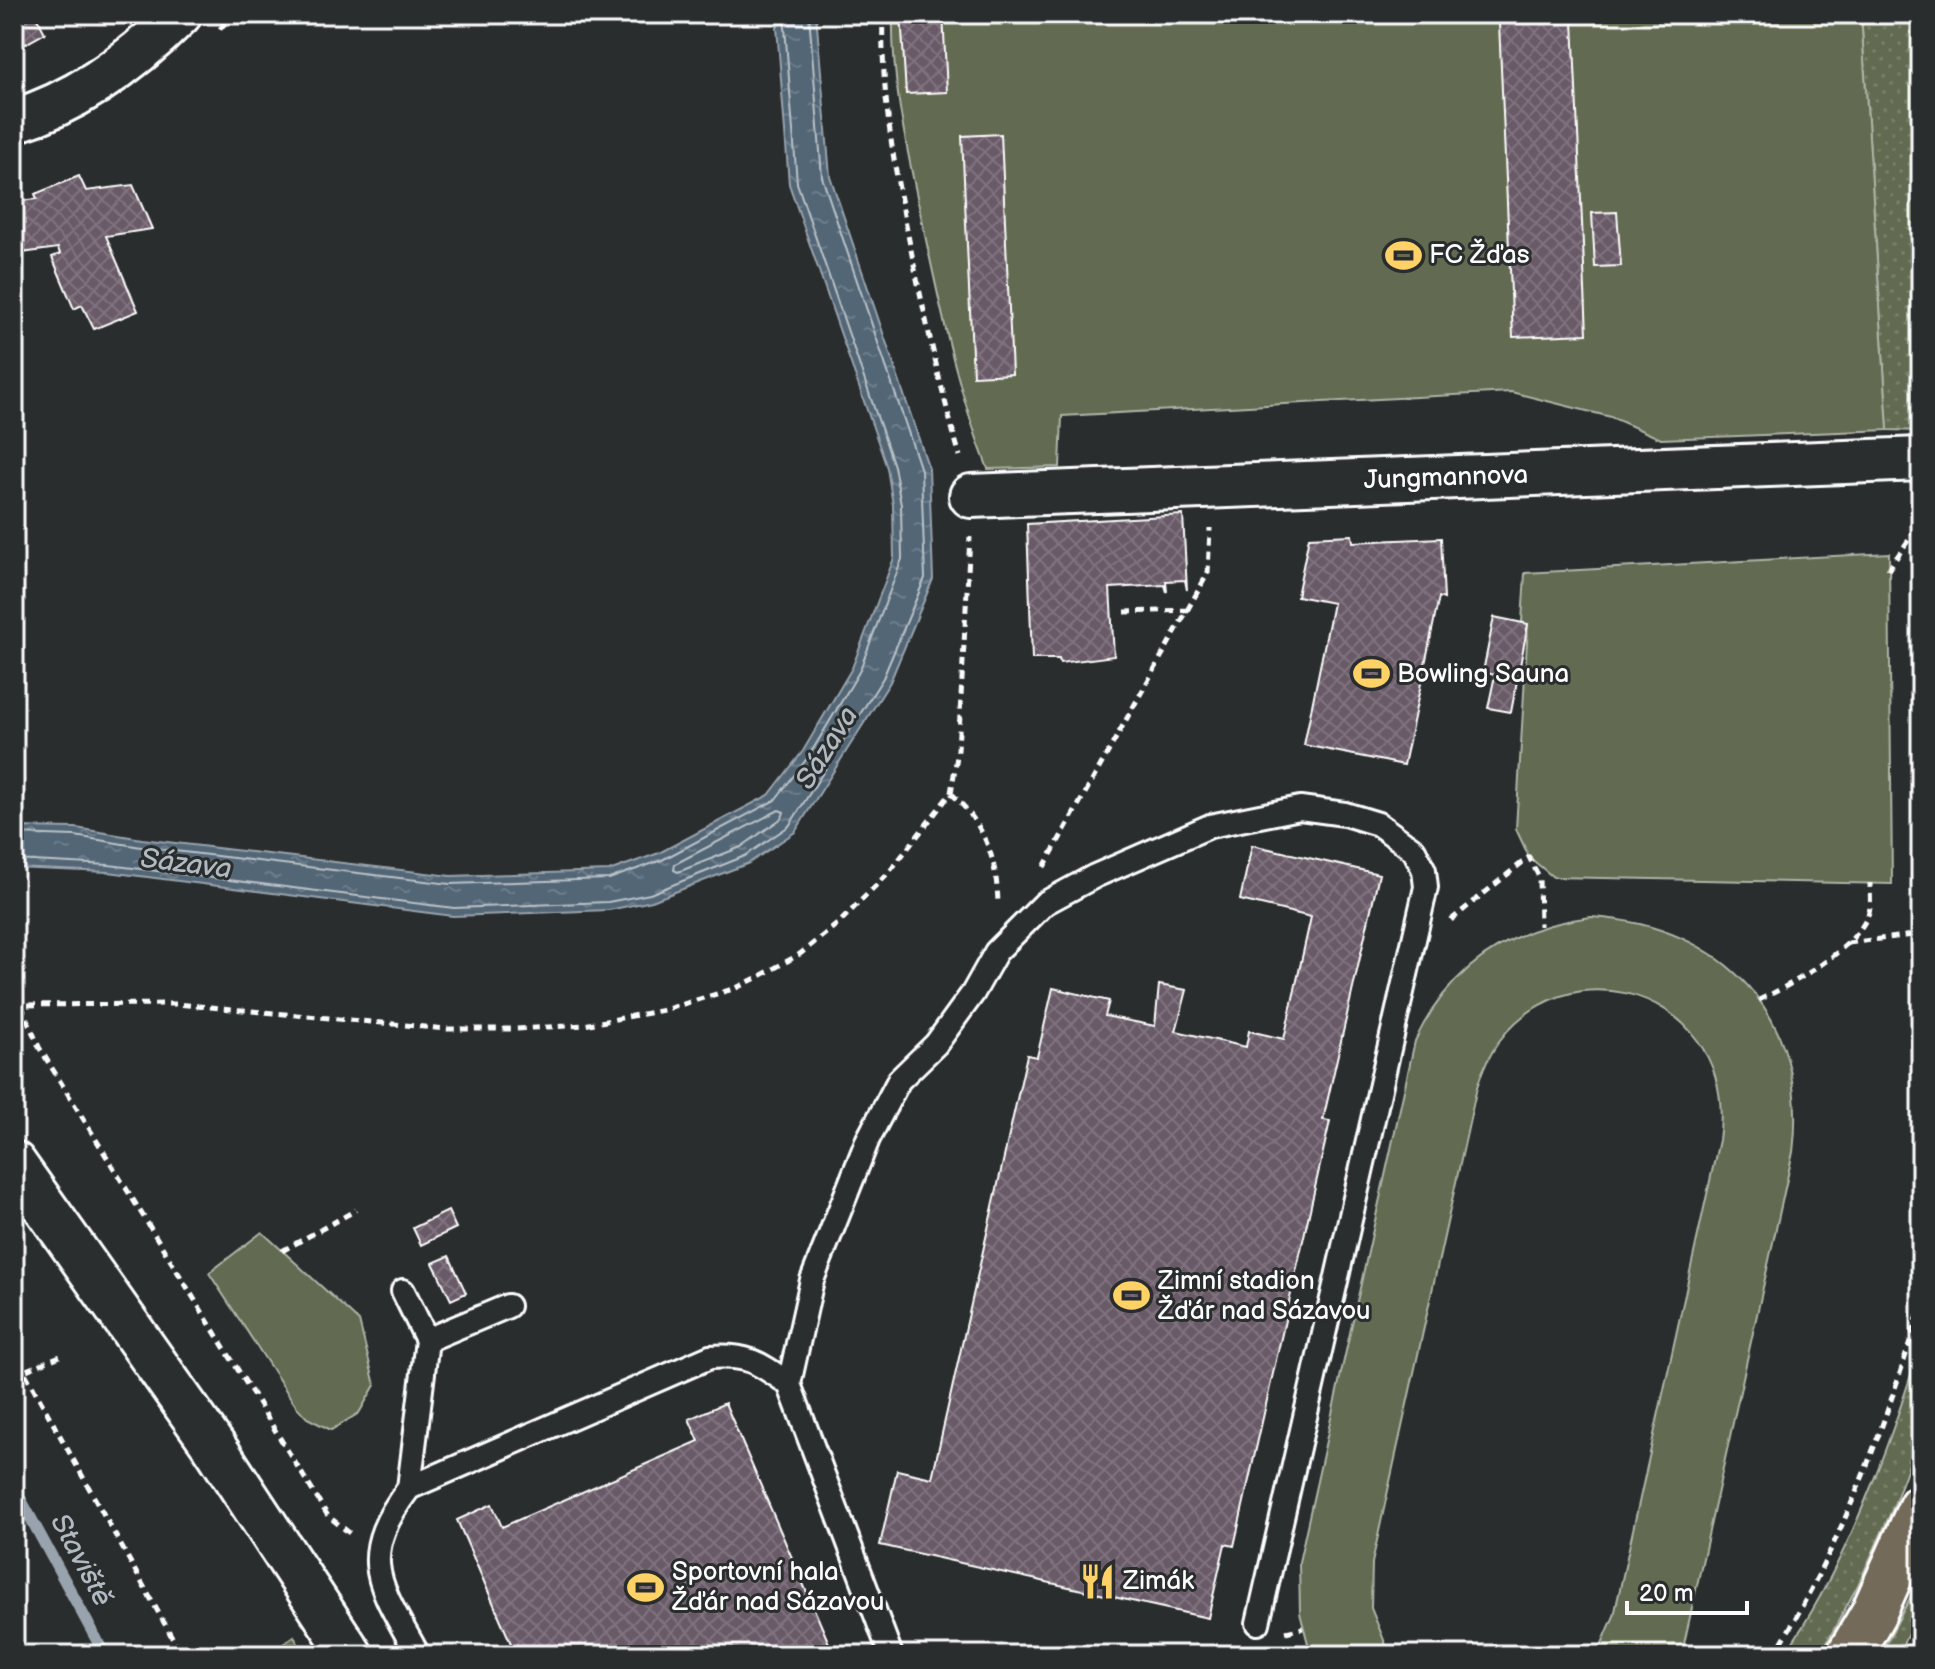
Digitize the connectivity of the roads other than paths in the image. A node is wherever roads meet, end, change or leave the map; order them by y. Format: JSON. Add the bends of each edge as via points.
{"nodes":[{"id":1,"x":180,"y":14,"type":"edge"},
{"id":2,"x":14,"y":121,"type":"edge"},
{"id":3,"x":1921,"y":459,"type":"edge"},
{"id":4,"x":971,"y":496,"type":"road end"},
{"id":5,"x":14,"y":1163,"type":"edge"},
{"id":6,"x":403,"y":1291,"type":"dead end"},
{"id":7,"x":508,"y":1306,"type":"dead end"},
{"id":8,"x":427,"y":1340,"type":"junction"},
{"id":9,"x":789,"y":1384,"type":"junction"},
{"id":10,"x":409,"y":1488,"type":"junction"},
{"id":11,"x":1921,"y":1507,"type":"edge"},
{"id":12,"x":1258,"y":1623,"type":"dead end"},
{"id":13,"x":351,"y":1655,"type":"edge"},
{"id":14,"x":418,"y":1655,"type":"edge"},
{"id":15,"x":891,"y":1655,"type":"edge"},
{"id":16,"x":1849,"y":1655,"type":"edge"}],
"edges":[{"from":1,"to":2,"type":"street","via":[[143,50],[100,80],[43,112]]},
{"from":3,"to":4,"type":"street","name":"Jungmannova"},
{"from":5,"to":13,"type":"street","via":[[216,1449]]},
{"from":6,"to":8,"type":"lane"},
{"from":7,"to":8,"type":"lane"},
{"from":8,"to":10,"type":"lane"},
{"from":9,"to":10,"type":"lane","via":[[737,1355],[710,1357]]},
{"from":9,"to":12,"type":"lane","via":[[812,1280],[868,1139],[899,1080],[936,1044],[996,952],[1045,903],[1210,826],[1300,808],[1378,824],[1414,850],[1426,887]]},
{"from":9,"to":15,"type":"lane"},
{"from":10,"to":14,"type":"lane","via":[[387,1517],[376,1553],[381,1587]]},
{"from":11,"to":16,"type":"main road"}]}
